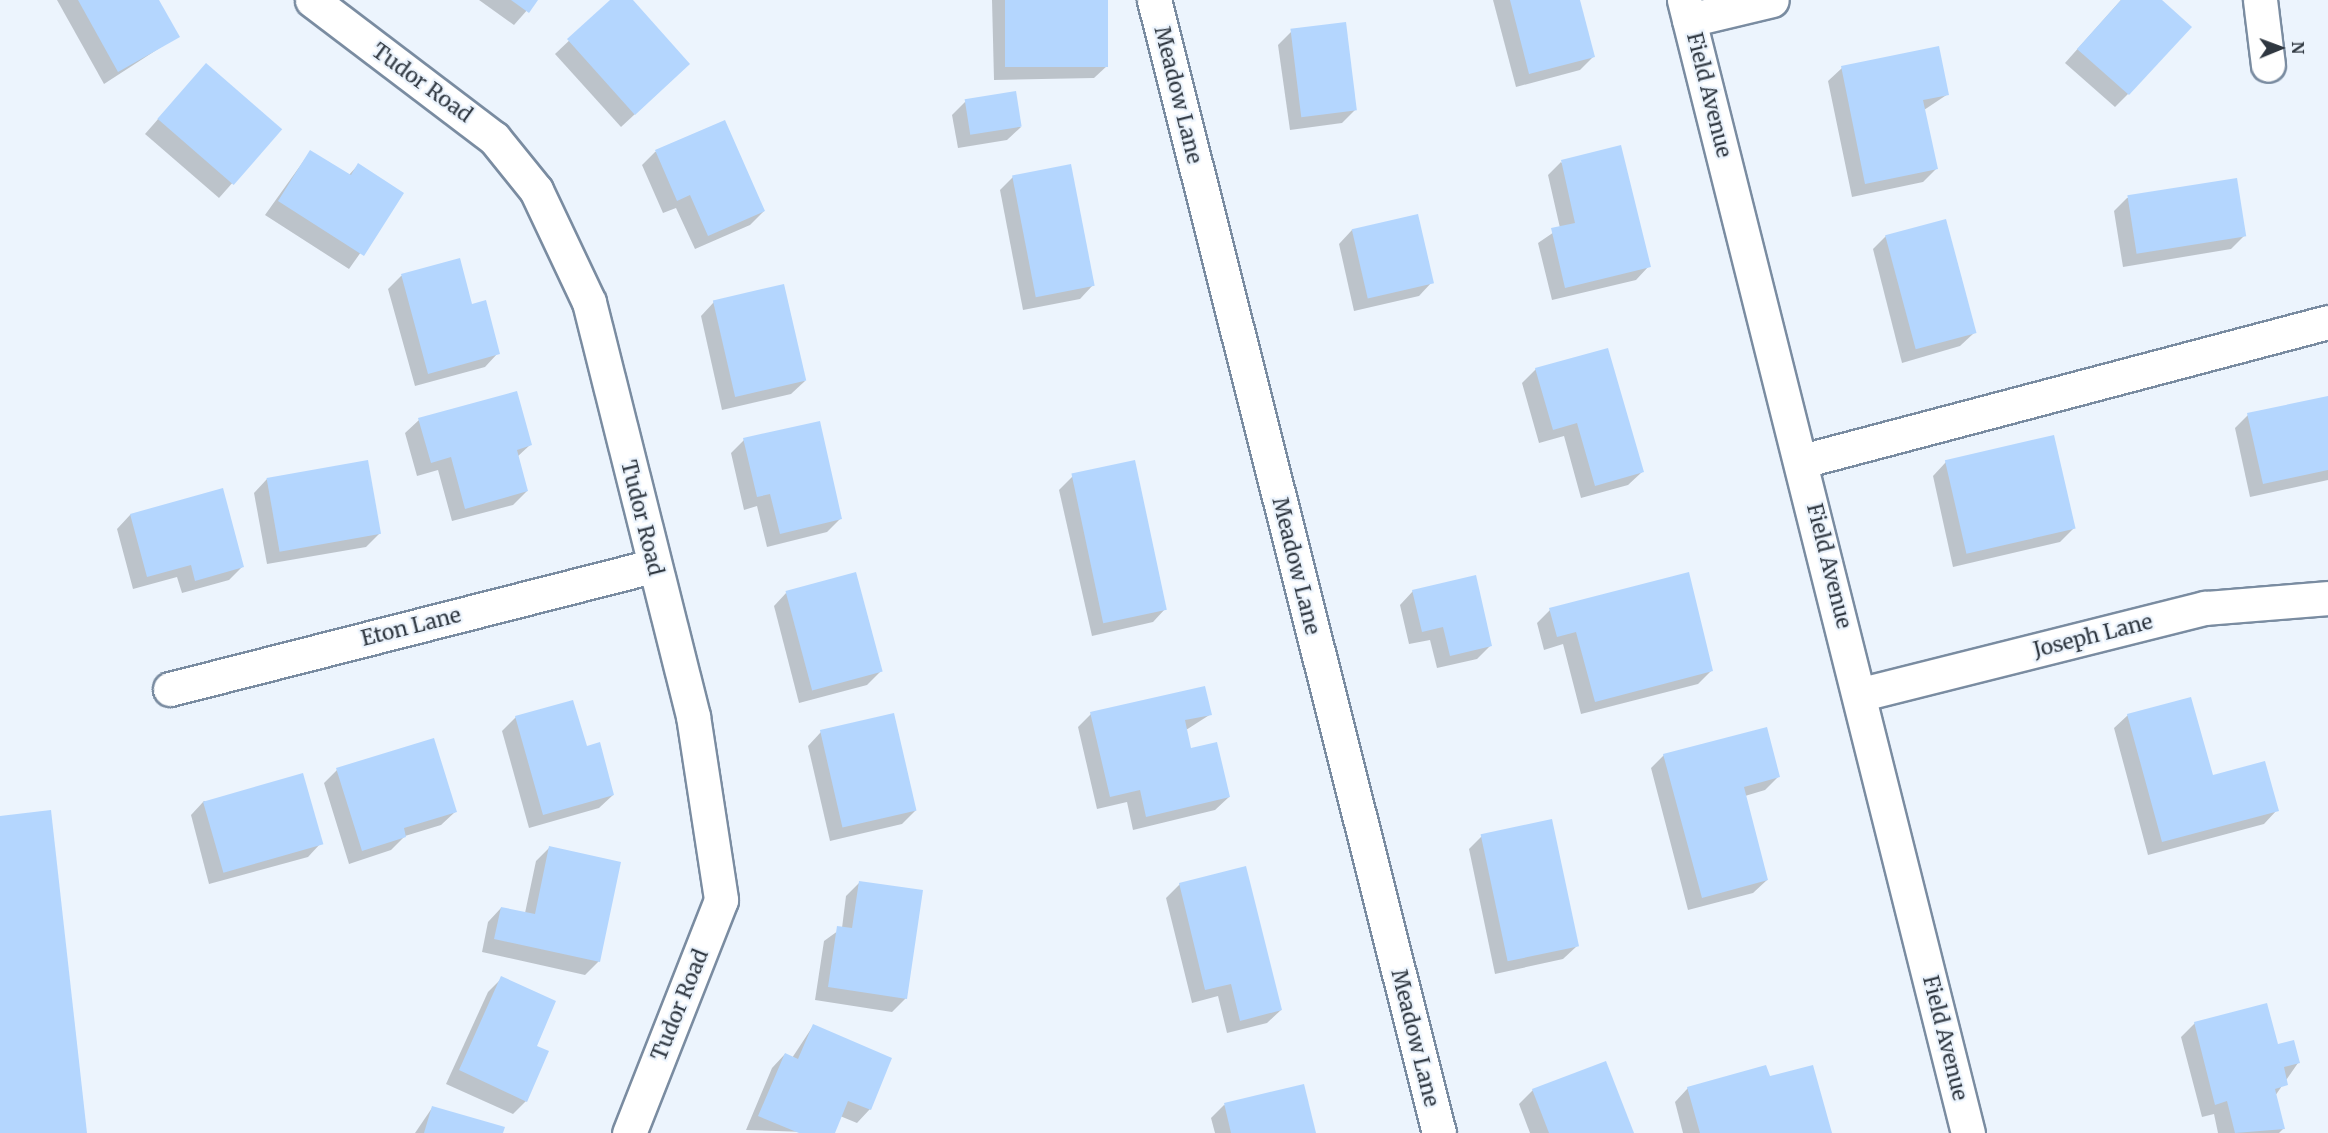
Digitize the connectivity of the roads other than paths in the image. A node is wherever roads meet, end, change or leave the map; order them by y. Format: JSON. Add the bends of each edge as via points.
{"nodes":[{"id":1,"x":312,"y":0,"type":"edge"},
{"id":2,"x":1154,"y":0,"type":"edge"},
{"id":3,"x":1772,"y":0,"type":"edge"},
{"id":4,"x":2260,"y":0,"type":"edge"},
{"id":5,"x":1687,"y":10,"type":"edge"},
{"id":6,"x":2268,"y":65,"type":"dead end"},
{"id":7,"x":2328,"y":322,"type":"edge"},
{"id":8,"x":1802,"y":461,"type":"junction"},
{"id":9,"x":653,"y":566,"type":"junction"},
{"id":10,"x":2328,"y":598,"type":"edge"},
{"id":11,"x":170,"y":689,"type":"dead end"},
{"id":12,"x":1862,"y":694,"type":"junction"},
{"id":13,"x":628,"y":1133,"type":"edge"},
{"id":14,"x":1439,"y":1133,"type":"edge"},
{"id":15,"x":1968,"y":1133,"type":"edge"}],
"edges":[{"from":1,"to":9,"type":"street","name":"Tudor Road","via":[[450,100],[494,138],[536,190],[589,302]]},
{"from":2,"to":14,"type":"street","name":"Meadow Lane"},
{"from":3,"to":5,"type":"street"},
{"from":4,"to":6,"type":"street"},
{"from":5,"to":8,"type":"street","name":"Field Avenue"},
{"from":7,"to":8,"type":"street"},
{"from":8,"to":12,"type":"street","name":"Field Avenue"},
{"from":9,"to":11,"type":"street","name":"Eton Lane"},
{"from":9,"to":13,"type":"street","name":"Tudor Road","via":[[693,716],[716,840],[721,900]]},
{"from":10,"to":12,"type":"street","name":"Joseph Lane","via":[[2205,608]]},
{"from":12,"to":15,"type":"street","name":"Field Avenue"}]}
